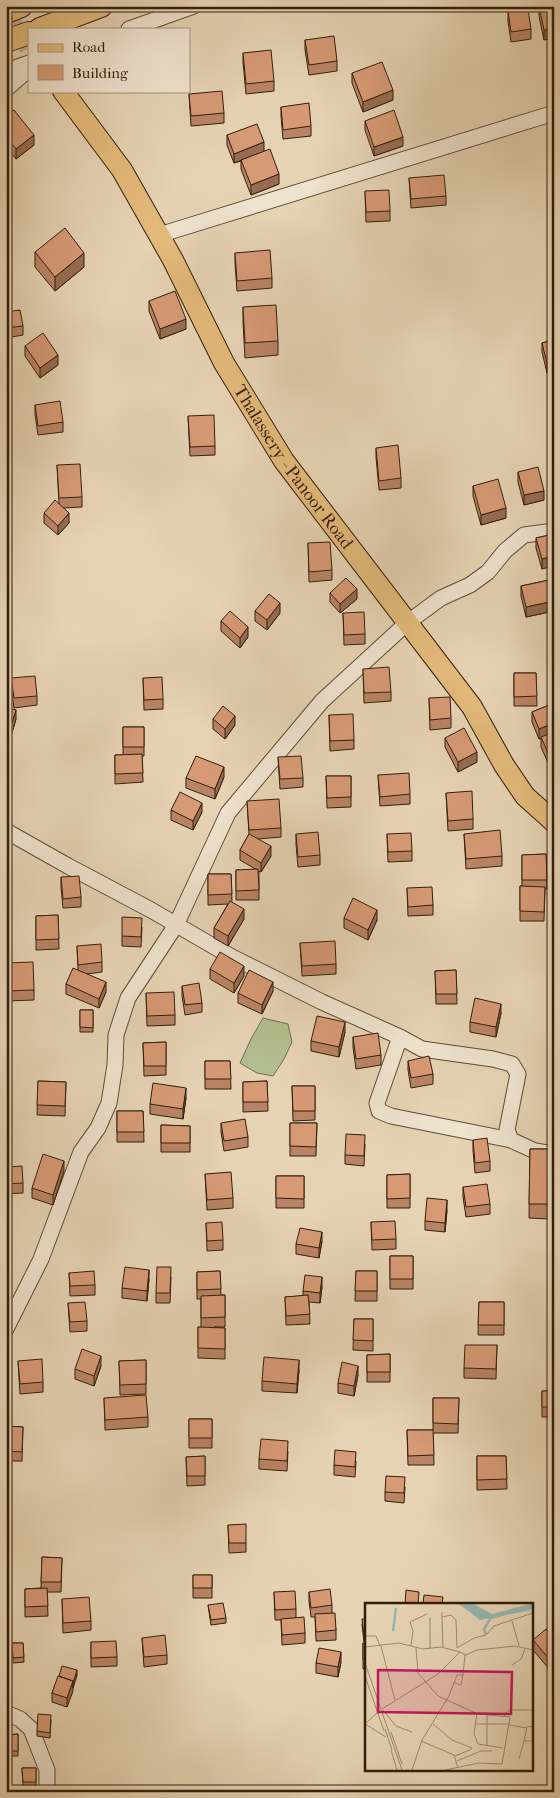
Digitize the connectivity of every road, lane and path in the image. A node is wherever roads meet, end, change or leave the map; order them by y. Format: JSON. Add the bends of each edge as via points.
{"nodes":[{"id":1,"x":21,"y":6,"type":"edge"},
{"id":2,"x":101,"y":6,"type":"edge"},
{"id":3,"x":194,"y":6,"type":"edge"},
{"id":4,"x":6,"y":12,"type":"edge"},
{"id":5,"x":43,"y":28,"type":"edge"},
{"id":6,"x":132,"y":28,"type":"edge"},
{"id":7,"x":28,"y":33,"type":"edge"},
{"id":8,"x":6,"y":41,"type":"edge"},
{"id":9,"x":28,"y":63,"type":"edge"},
{"id":10,"x":28,"y":70,"type":"edge"},
{"id":11,"x":6,"y":71,"type":"edge"},
{"id":12,"x":6,"y":89,"type":"edge"},
{"id":13,"x":64,"y":92,"type":"edge"},
{"id":14,"x":554,"y":114,"type":"edge"},
{"id":15,"x":159,"y":235,"type":"junction"},
{"id":16,"x":554,"y":531,"type":"edge"},
{"id":17,"x":407,"y":623,"type":"junction"},
{"id":18,"x":554,"y":822,"type":"edge"},
{"id":19,"x":6,"y":831,"type":"edge"},
{"id":20,"x":176,"y":925,"type":"junction"},
{"id":21,"x":400,"y":1037,"type":"junction"},
{"id":22,"x":511,"y":1140,"type":"junction"},
{"id":23,"x":554,"y":1154,"type":"edge"},
{"id":24,"x":6,"y":1329,"type":"edge"},
{"id":25,"x":6,"y":1713,"type":"edge"},
{"id":26,"x":47,"y":1792,"type":"edge"}],
"edges":[{"from":1,"to":4,"type":"highway"},
{"from":2,"to":5,"type":"highway"},
{"from":3,"to":6,"type":"street"},
{"from":7,"to":8,"type":"highway"},
{"from":9,"to":11,"type":"street"},
{"from":10,"to":12,"type":"street"},
{"from":13,"to":15,"type":"main road","name":"Thalassery - Panoor Road","via":[[122,170]]},
{"from":14,"to":15,"type":"street"},
{"from":15,"to":17,"type":"main road","name":"Thalassery - Panoor Road","via":[[224,363],[284,461]]},
{"from":16,"to":17,"type":"street","via":[[524,535],[488,572],[442,598]]},
{"from":17,"to":18,"type":"main road","name":"Thalassery - Panoor Road","via":[[472,707],[525,796]]},
{"from":17,"to":20,"type":"street","via":[[322,701],[228,813]]},
{"from":19,"to":20,"type":"street"},
{"from":20,"to":21,"type":"street","via":[[322,1002]]},
{"from":20,"to":24,"type":"street","via":[[128,998],[116,1035],[109,1103],[98,1128],[81,1152],[41,1259]]},
{"from":21,"to":22,"type":"street","via":[[422,1049],[512,1064],[518,1074],[506,1130]]},
{"from":21,"to":22,"type":"street","via":[[377,1102],[378,1111]]},
{"from":22,"to":23,"type":"street","via":[[534,1151]]},
{"from":25,"to":26,"type":"street","via":[[31,1729],[47,1770]]}]}
